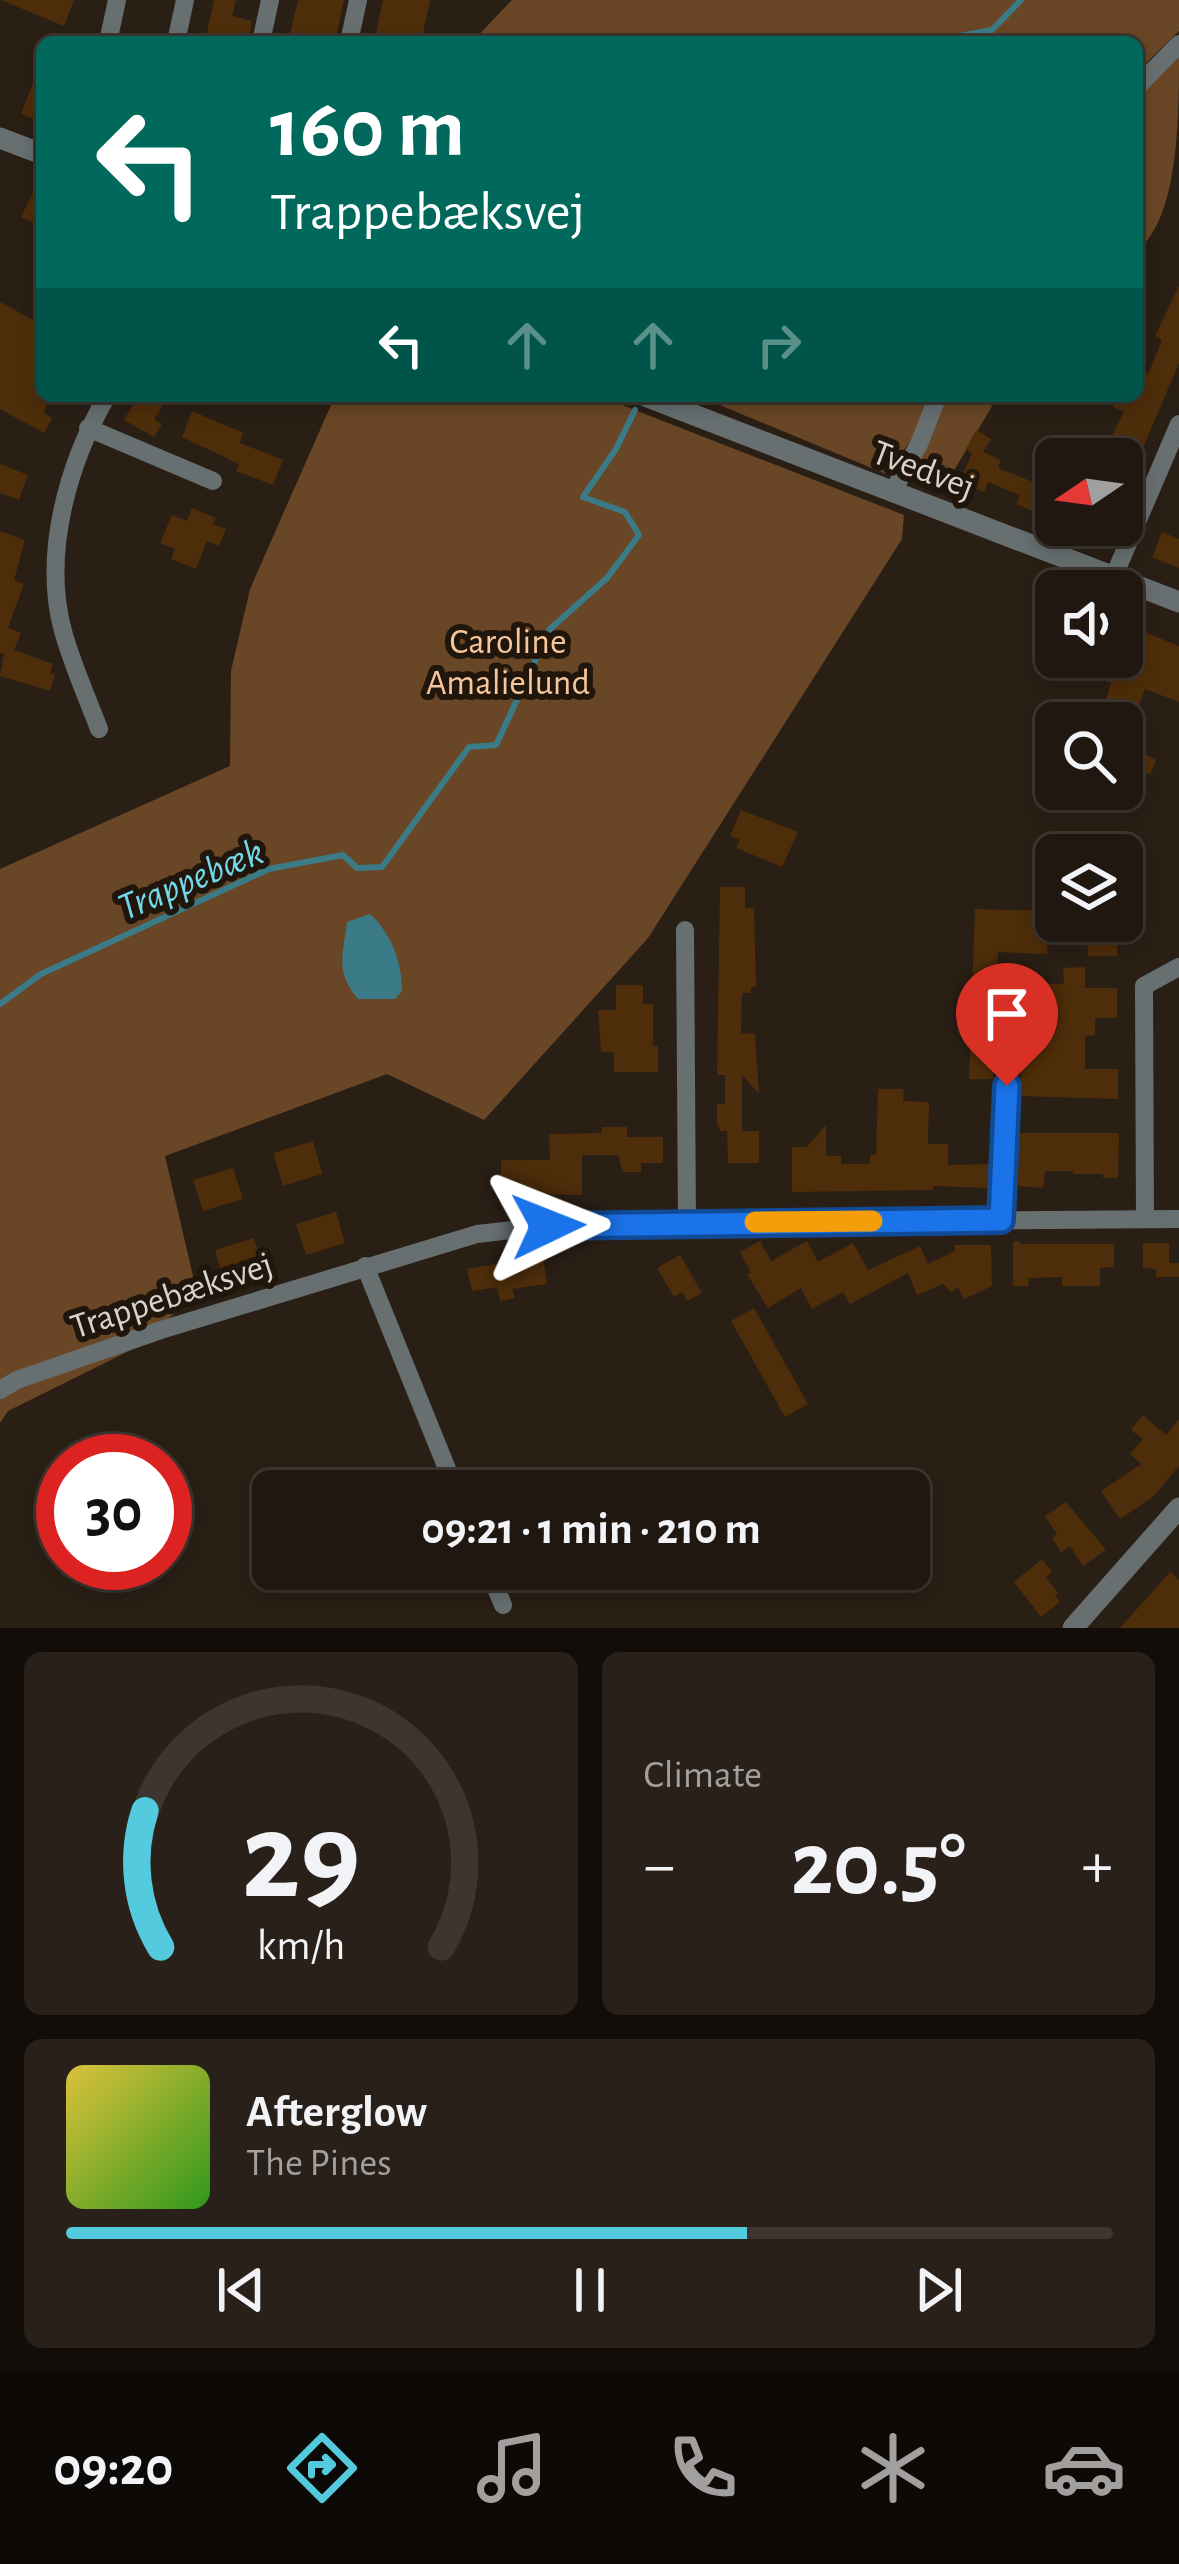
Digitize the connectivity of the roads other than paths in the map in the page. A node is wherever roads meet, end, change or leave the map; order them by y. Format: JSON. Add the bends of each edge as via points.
{"nodes":[{"id":1,"x":117,"y":0,"type":"edge"},
{"id":2,"x":185,"y":0,"type":"edge"},
{"id":3,"x":270,"y":0,"type":"edge"},
{"id":4,"x":358,"y":0,"type":"edge"},
{"id":5,"x":109,"y":36,"type":"edge"},
{"id":6,"x":177,"y":36,"type":"edge"},
{"id":7,"x":262,"y":36,"type":"edge"},
{"id":8,"x":350,"y":36,"type":"edge"},
{"id":9,"x":1179,"y":44,"type":"edge"},
{"id":10,"x":1143,"y":81,"type":"edge"},
{"id":11,"x":0,"y":138,"type":"edge"},
{"id":12,"x":36,"y":152,"type":"edge"},
{"id":13,"x":103,"y":402,"type":"edge"},
{"id":14,"x":661,"y":402,"type":"edge"},
{"id":15,"x":936,"y":402,"type":"edge"},
{"id":16,"x":1179,"y":424,"type":"edge"},
{"id":17,"x":88,"y":428,"type":"junction"},
{"id":18,"x":214,"y":481,"type":"dead end"},
{"id":19,"x":893,"y":490,"type":"junction"},
{"id":20,"x":1099,"y":570,"type":"edge"},
{"id":21,"x":1117,"y":570,"type":"edge"},
{"id":22,"x":1143,"y":588,"type":"edge"},
{"id":23,"x":1179,"y":602,"type":"edge"},
{"id":24,"x":99,"y":729,"type":"dead end"},
{"id":25,"x":685,"y":930,"type":"dead end"},
{"id":26,"x":1179,"y":967,"type":"edge"},
{"id":27,"x":1011,"y":996,"type":"dead end"},
{"id":28,"x":1145,"y":1219,"type":"junction"},
{"id":29,"x":1179,"y":1219,"type":"edge"},
{"id":30,"x":1001,"y":1220,"type":"junction"},
{"id":31,"x":687,"y":1223,"type":"junction"},
{"id":32,"x":364,"y":1266,"type":"junction"},
{"id":33,"x":0,"y":1390,"type":"edge"},
{"id":34,"x":447,"y":1470,"type":"edge"},
{"id":35,"x":1179,"y":1508,"type":"edge"},
{"id":36,"x":497,"y":1590,"type":"edge"},
{"id":37,"x":503,"y":1605,"type":"dead end"},
{"id":38,"x":1073,"y":1628,"type":"edge"}],
"edges":[{"from":1,"to":5,"type":"street"},
{"from":2,"to":6,"type":"street"},
{"from":3,"to":7,"type":"street"},
{"from":4,"to":8,"type":"street"},
{"from":9,"to":10,"type":"street"},
{"from":11,"to":12,"type":"street"},
{"from":13,"to":17,"type":"street"},
{"from":14,"to":19,"type":"street","name":"Tvedvej"},
{"from":15,"to":19,"type":"street"},
{"from":16,"to":21,"type":"street"},
{"from":17,"to":18,"type":"street"},
{"from":17,"to":24,"type":"street","via":[[62,507],[57,566],[62,628]]},
{"from":19,"to":20,"type":"street","name":"Tvedvej"},
{"from":22,"to":23,"type":"street","name":"Tvedvej"},
{"from":25,"to":31,"type":"street"},
{"from":26,"to":28,"type":"street","via":[[1144,986]]},
{"from":27,"to":30,"type":"street"},
{"from":28,"to":29,"type":"street","name":"Trappebæksvej"},
{"from":28,"to":30,"type":"street","name":"Trappebæksvej"},
{"from":30,"to":31,"type":"street","name":"Trappebæksvej"},
{"from":31,"to":32,"type":"street","name":"Trappebæksvej","via":[[477,1234]]},
{"from":32,"to":33,"type":"street","name":"Trappebæksvej"},
{"from":32,"to":34,"type":"street"},
{"from":35,"to":38,"type":"street"},
{"from":36,"to":37,"type":"street"}]}
